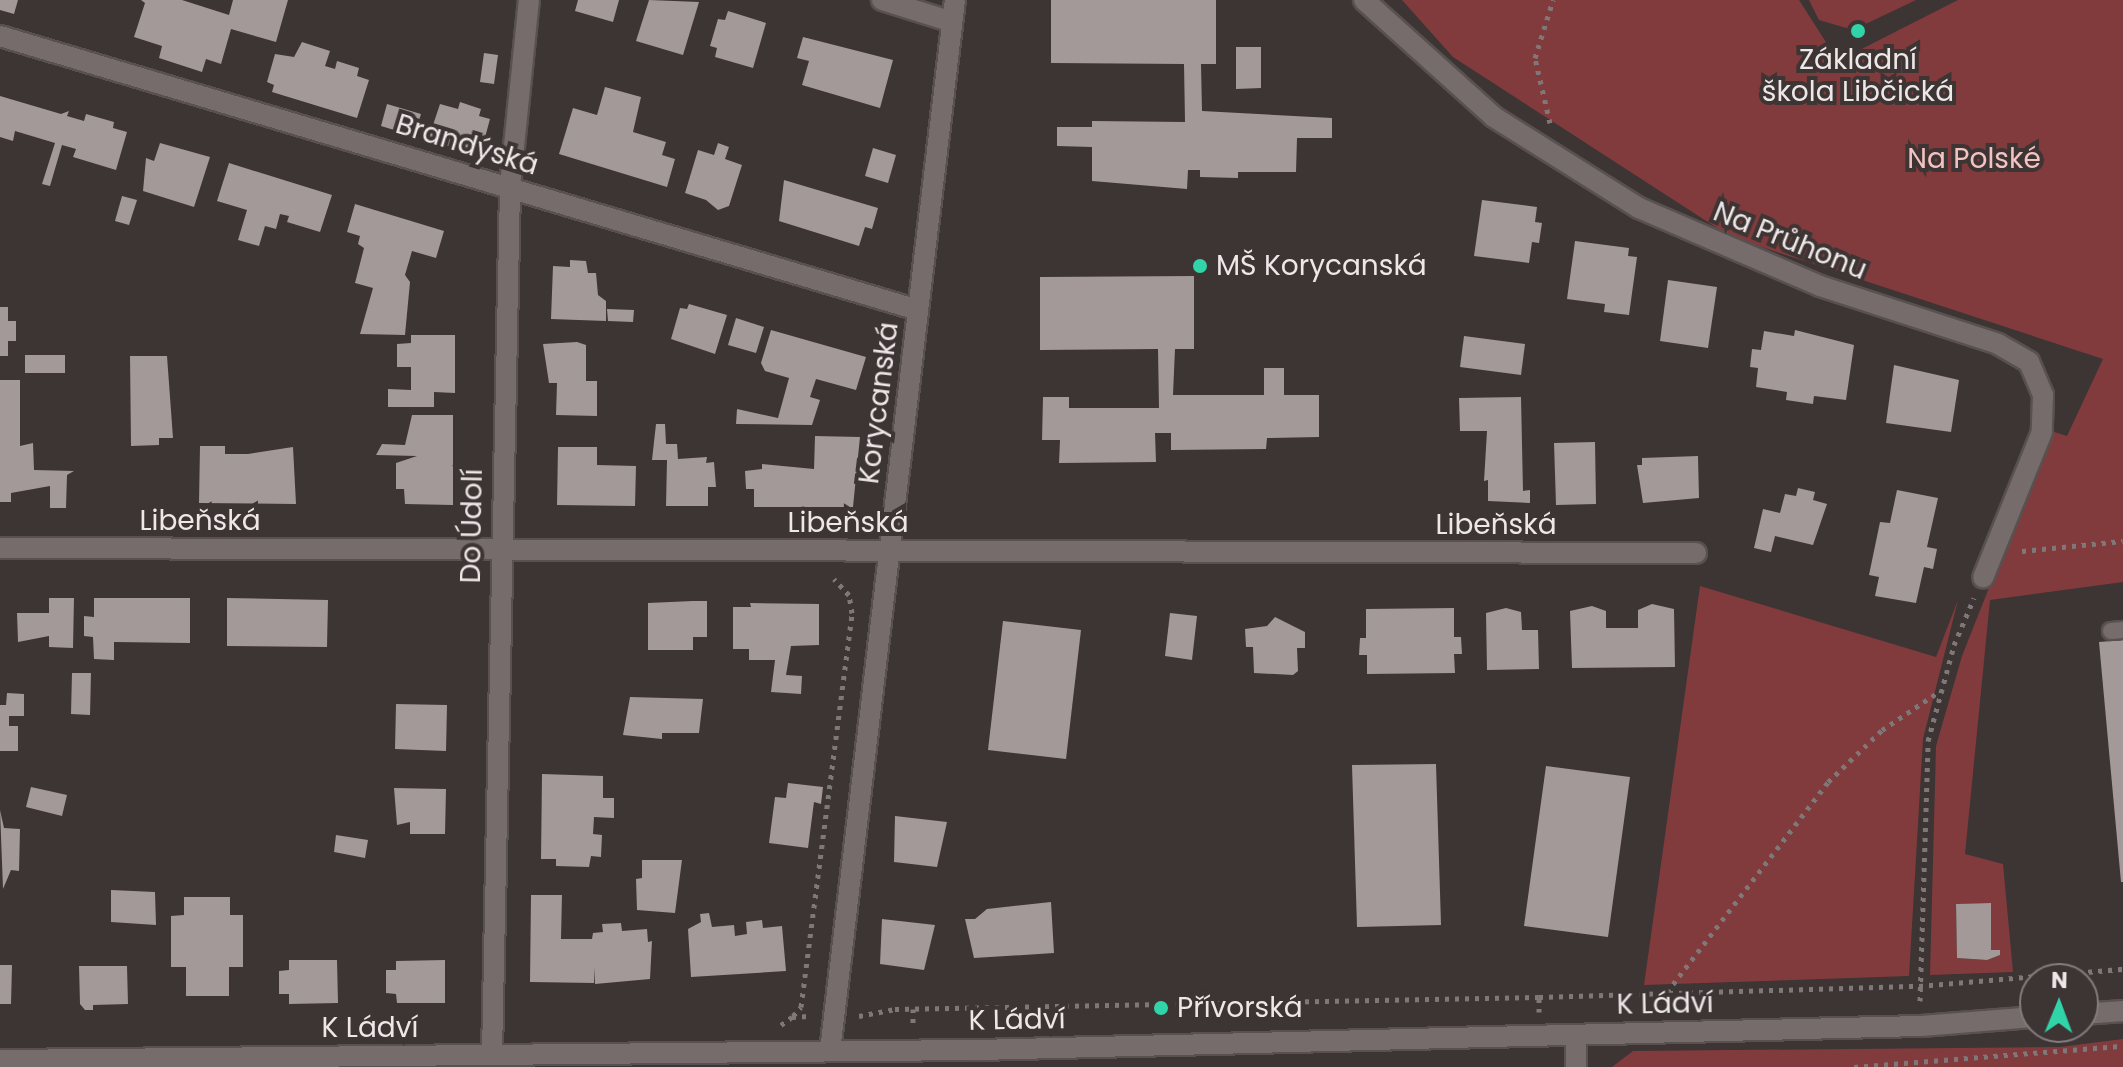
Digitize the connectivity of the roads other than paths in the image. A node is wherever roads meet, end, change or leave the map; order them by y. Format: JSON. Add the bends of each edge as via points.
{"nodes":[{"id":1,"x":529,"y":0,"type":"edge"},
{"id":2,"x":882,"y":0,"type":"edge"},
{"id":3,"x":955,"y":0,"type":"edge"},
{"id":4,"x":1364,"y":0,"type":"edge"},
{"id":5,"x":952,"y":22,"type":"junction"},
{"id":6,"x":0,"y":36,"type":"edge"},
{"id":7,"x":510,"y":186,"type":"junction"},
{"id":8,"x":918,"y":310,"type":"junction"},
{"id":9,"x":0,"y":548,"type":"edge"},
{"id":10,"x":498,"y":549,"type":"junction"},
{"id":11,"x":890,"y":551,"type":"junction"},
{"id":12,"x":1696,"y":553,"type":"dead end"},
{"id":13,"x":1983,"y":578,"type":"road end"},
{"id":14,"x":2123,"y":1011,"type":"edge"},
{"id":15,"x":2099,"y":1013,"type":"edge"},
{"id":16,"x":2019,"y":1018,"type":"edge"},
{"id":17,"x":1576,"y":1035,"type":"junction"},
{"id":18,"x":830,"y":1051,"type":"junction"},
{"id":19,"x":492,"y":1055,"type":"junction"},
{"id":20,"x":978,"y":1058,"type":"edge"},
{"id":21,"x":0,"y":1060,"type":"edge"},
{"id":22,"x":1576,"y":1067,"type":"edge"}],
"edges":[{"from":1,"to":7,"type":"street","name":"Do Údolí"},
{"from":2,"to":5,"type":"street"},
{"from":3,"to":5,"type":"street","name":"Korycanská"},
{"from":4,"to":13,"type":"street","name":"Na Průhonu","via":[[1494,117],[1639,208],[1820,286],[1998,344],[2029,362],[2043,395],[2042,432]]},
{"from":5,"to":8,"type":"street","name":"Korycanská"},
{"from":6,"to":7,"type":"street","name":"Brandýská"},
{"from":7,"to":8,"type":"street","name":"Brandýská"},
{"from":7,"to":10,"type":"street","name":"Do Údolí"},
{"from":8,"to":11,"type":"street","name":"Korycanská"},
{"from":9,"to":10,"type":"street","name":"Libeňská"},
{"from":10,"to":11,"type":"street","name":"Libeňská"},
{"from":10,"to":19,"type":"street","name":"Do Údolí"},
{"from":11,"to":12,"type":"street","name":"Libeňská"},
{"from":11,"to":18,"type":"street","name":"Korycanská"},
{"from":14,"to":15,"type":"street"},
{"from":16,"to":17,"type":"street","name":"K Ládví","via":[[1922,1026]]},
{"from":17,"to":20,"type":"street","name":"K Ládví"},
{"from":17,"to":22,"type":"street"},
{"from":18,"to":19,"type":"street","name":"K Ládví"},
{"from":18,"to":20,"type":"street","name":"K Ládví"},
{"from":19,"to":21,"type":"street","name":"K Ládví"}]}
